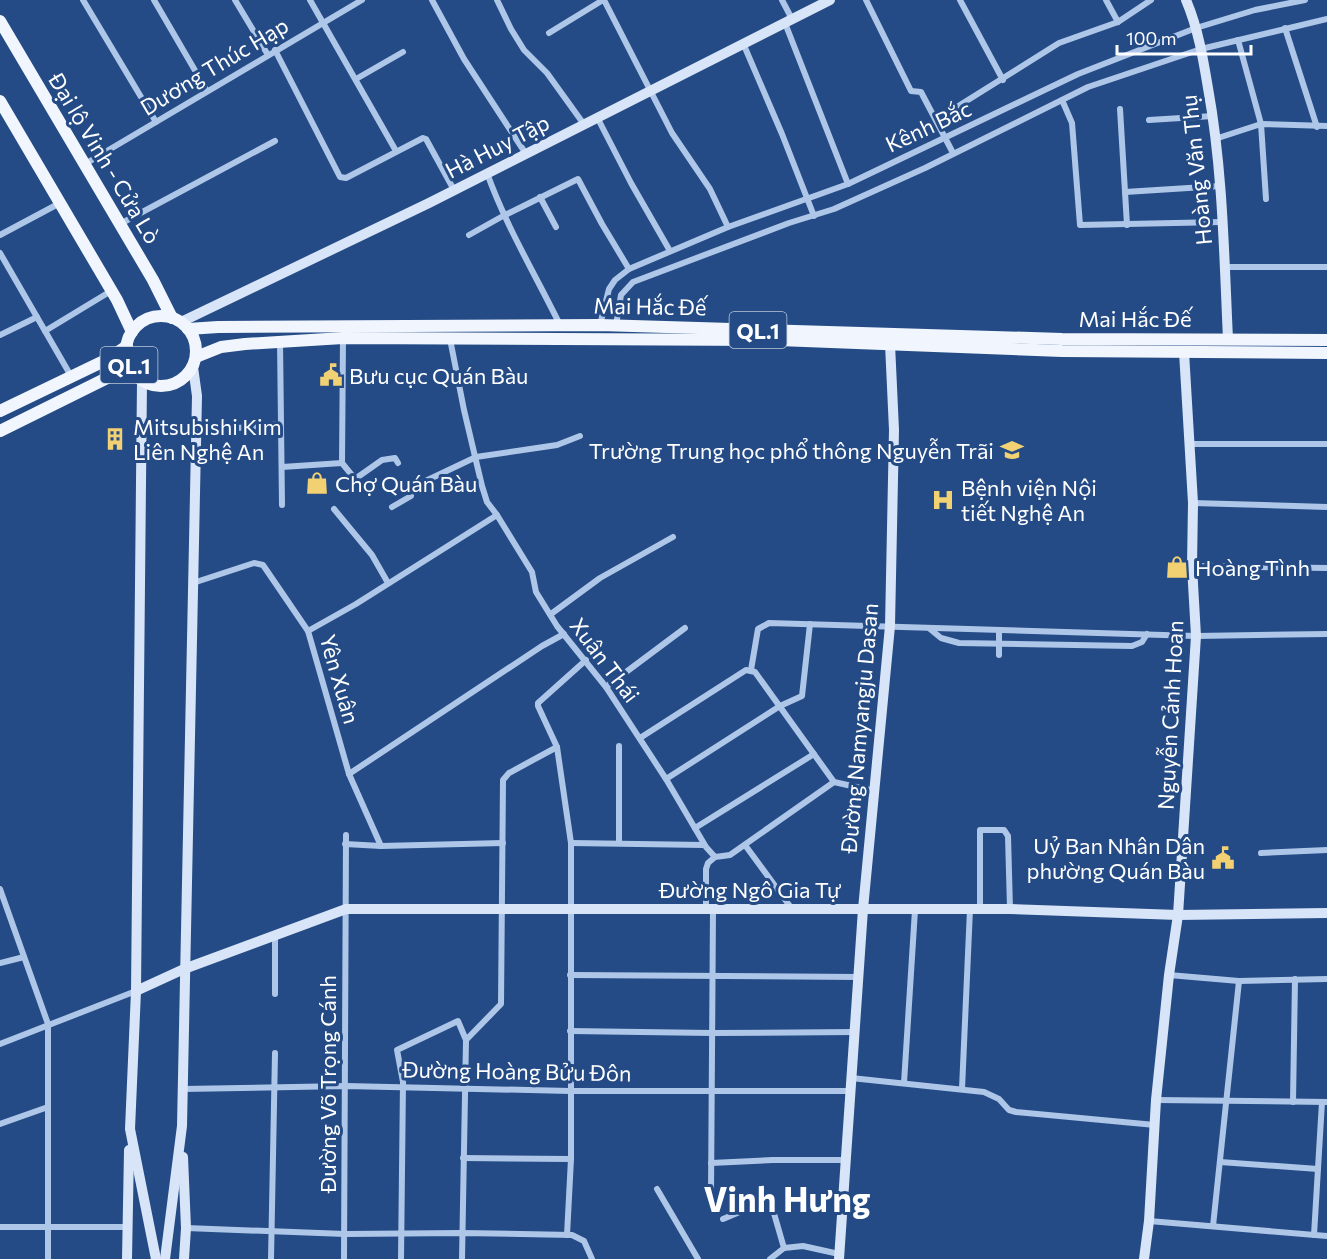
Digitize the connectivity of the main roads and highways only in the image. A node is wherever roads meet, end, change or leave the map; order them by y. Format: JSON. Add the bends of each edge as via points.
{"nodes":[{"id":1,"x":0,"y":21,"type":"edge"},
{"id":2,"x":0,"y":101,"type":"edge"},
{"id":3,"x":180,"y":323,"type":"junction"},
{"id":4,"x":132,"y":332,"type":"junction"},
{"id":5,"x":792,"y":336,"type":"junction"},
{"id":6,"x":1062,"y":345,"type":"junction"},
{"id":7,"x":127,"y":346,"type":"junction"},
{"id":8,"x":1324,"y":346,"type":"edge"},
{"id":9,"x":194,"y":362,"type":"junction"},
{"id":10,"x":137,"y":376,"type":"junction"},
{"id":11,"x":0,"y":411,"type":"edge"},
{"id":12,"x":0,"y":431,"type":"edge"}],
"edges":[{"from":1,"to":3,"type":"main road","name":"Đại lộ Vinh - Cửa Lò"},
{"from":2,"to":4,"type":"main road","via":[[112,290]]},
{"from":3,"to":4,"type":"main road","number":"QL.1","via":[[152,317]]},
{"from":3,"to":5,"type":"main road","name":"Mai Hắc Đế","number":"QL.1","via":[[218,327],[600,324]]},
{"from":3,"to":9,"type":"main road","via":[[193,337]]},
{"from":4,"to":7,"type":"main road","number":"QL.1"},
{"from":5,"to":6,"type":"main road","name":"Mai Hắc Đế","number":"QL.1"},
{"from":5,"to":6,"type":"main road","name":"Mai Hắc Đế","number":"QL.1","via":[[891,344]]},
{"from":5,"to":9,"type":"main road","name":"Mai Hắc Đế","number":"QL.1","via":[[343,338],[221,347]]},
{"from":6,"to":8,"type":"main road","name":"Mai Hắc Đế","number":"QL.1","via":[[1184,352]]},
{"from":6,"to":8,"type":"main road","name":"Mai Hắc Đế","number":"QL.1","via":[[1228,339]]},
{"from":7,"to":10,"type":"main road","number":"QL.1","via":[[126,356]]},
{"from":7,"to":11,"type":"main road","number":"QL.1"},
{"from":9,"to":10,"type":"main road","number":"QL.1","via":[[187,375],[170,385],[151,385]]},
{"from":10,"to":12,"type":"main road","number":"QL.1","via":[[107,378]]}]}
